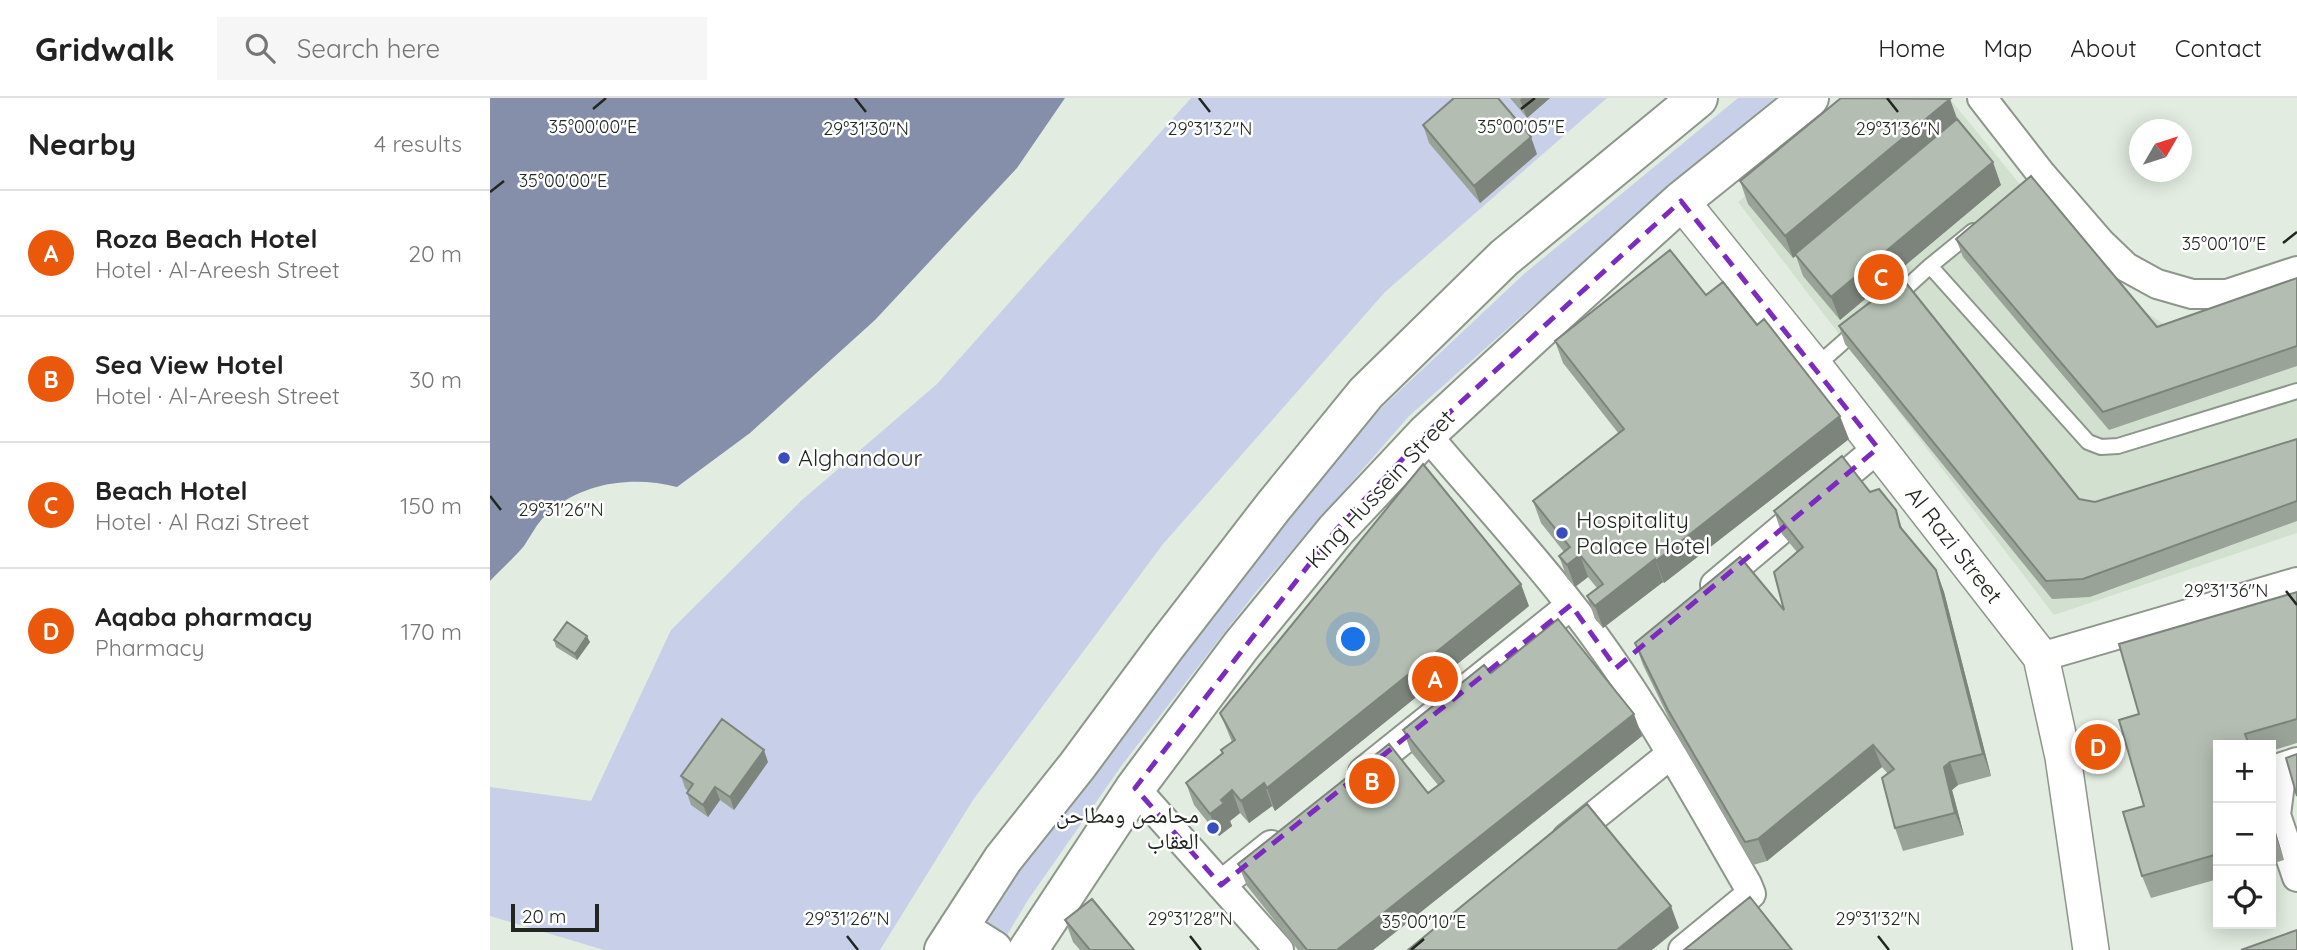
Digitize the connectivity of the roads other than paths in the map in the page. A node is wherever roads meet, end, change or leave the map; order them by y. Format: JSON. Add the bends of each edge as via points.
{"nodes":[{"id":1,"x":1698,"y":98,"type":"edge"},
{"id":2,"x":1809,"y":98,"type":"edge"},
{"id":3,"x":1982,"y":98,"type":"edge"},
{"id":4,"x":1681,"y":201,"type":"junction"},
{"id":5,"x":1981,"y":225,"type":"edge"},
{"id":6,"x":1930,"y":266,"type":"junction"},
{"id":7,"x":2297,"y":271,"type":"edge"},
{"id":8,"x":1888,"y":303,"type":"edge"},
{"id":9,"x":1867,"y":321,"type":"edge"},
{"id":10,"x":1815,"y":367,"type":"junction"},
{"id":11,"x":2297,"y":391,"type":"edge"},
{"id":12,"x":1426,"y":434,"type":"junction"},
{"id":13,"x":1878,"y":448,"type":"junction"},
{"id":14,"x":2297,"y":582,"type":"edge"},
{"id":15,"x":1700,"y":598,"type":"edge"},
{"id":16,"x":1571,"y":605,"type":"junction"},
{"id":17,"x":2040,"y":657,"type":"junction"},
{"id":18,"x":1671,"y":754,"type":"junction"},
{"id":19,"x":2297,"y":762,"type":"edge"},
{"id":20,"x":1135,"y":788,"type":"junction"},
{"id":21,"x":1342,"y":789,"type":"edge"},
{"id":22,"x":1287,"y":832,"type":"edge"},
{"id":23,"x":1545,"y":856,"type":"edge"},
{"id":24,"x":2297,"y":877,"type":"edge"},
{"id":25,"x":1222,"y":885,"type":"junction"},
{"id":26,"x":951,"y":939,"type":"edge"},
{"id":27,"x":993,"y":950,"type":"edge"},
{"id":28,"x":1028,"y":950,"type":"edge"},
{"id":29,"x":1279,"y":950,"type":"edge"},
{"id":30,"x":1684,"y":950,"type":"edge"},
{"id":31,"x":2091,"y":950,"type":"edge"}],
"edges":[{"from":1,"to":26,"type":"highway","via":[[1504,258],[1366,393],[1003,859]]},
{"from":2,"to":4,"type":"highway","name":"King Hussein Street"},
{"from":3,"to":7,"type":"street","via":[[2037,179],[2126,267],[2157,284],[2192,294],[2227,294]]},
{"from":4,"to":10,"type":"street","name":"Al Razi Street"},
{"from":4,"to":12,"type":"highway","name":"King Hussein Street"},
{"from":5,"to":6,"type":"lane"},
{"from":6,"to":8,"type":"lane"},
{"from":6,"to":11,"type":"lane","via":[[2088,442],[2101,447],[2118,446]]},
{"from":9,"to":10,"type":"lane"},
{"from":10,"to":13,"type":"street","name":"Al Razi Street"},
{"from":12,"to":16,"type":"street"},
{"from":12,"to":20,"type":"highway","name":"King Hussein Street","via":[[1336,530],[1241,646]]},
{"from":13,"to":15,"type":"street"},
{"from":13,"to":17,"type":"street","name":"Al Razi Street"},
{"from":14,"to":17,"type":"street"},
{"from":16,"to":18,"type":"street","via":[[1627,659]]},
{"from":16,"to":21,"type":"street"},
{"from":17,"to":31,"type":"street","name":"Al Razi Street","via":[[2063,757]]},
{"from":18,"to":23,"type":"street"},
{"from":18,"to":30,"type":"street","via":[[1751,894]]},
{"from":19,"to":24,"type":"street","via":[[2282,767],[2276,815]]},
{"from":20,"to":25,"type":"street"},
{"from":20,"to":28,"type":"highway","name":"King Hussein Street"},
{"from":22,"to":25,"type":"street"},
{"from":25,"to":29,"type":"street"},
{"from":26,"to":27,"type":"highway"}]}
